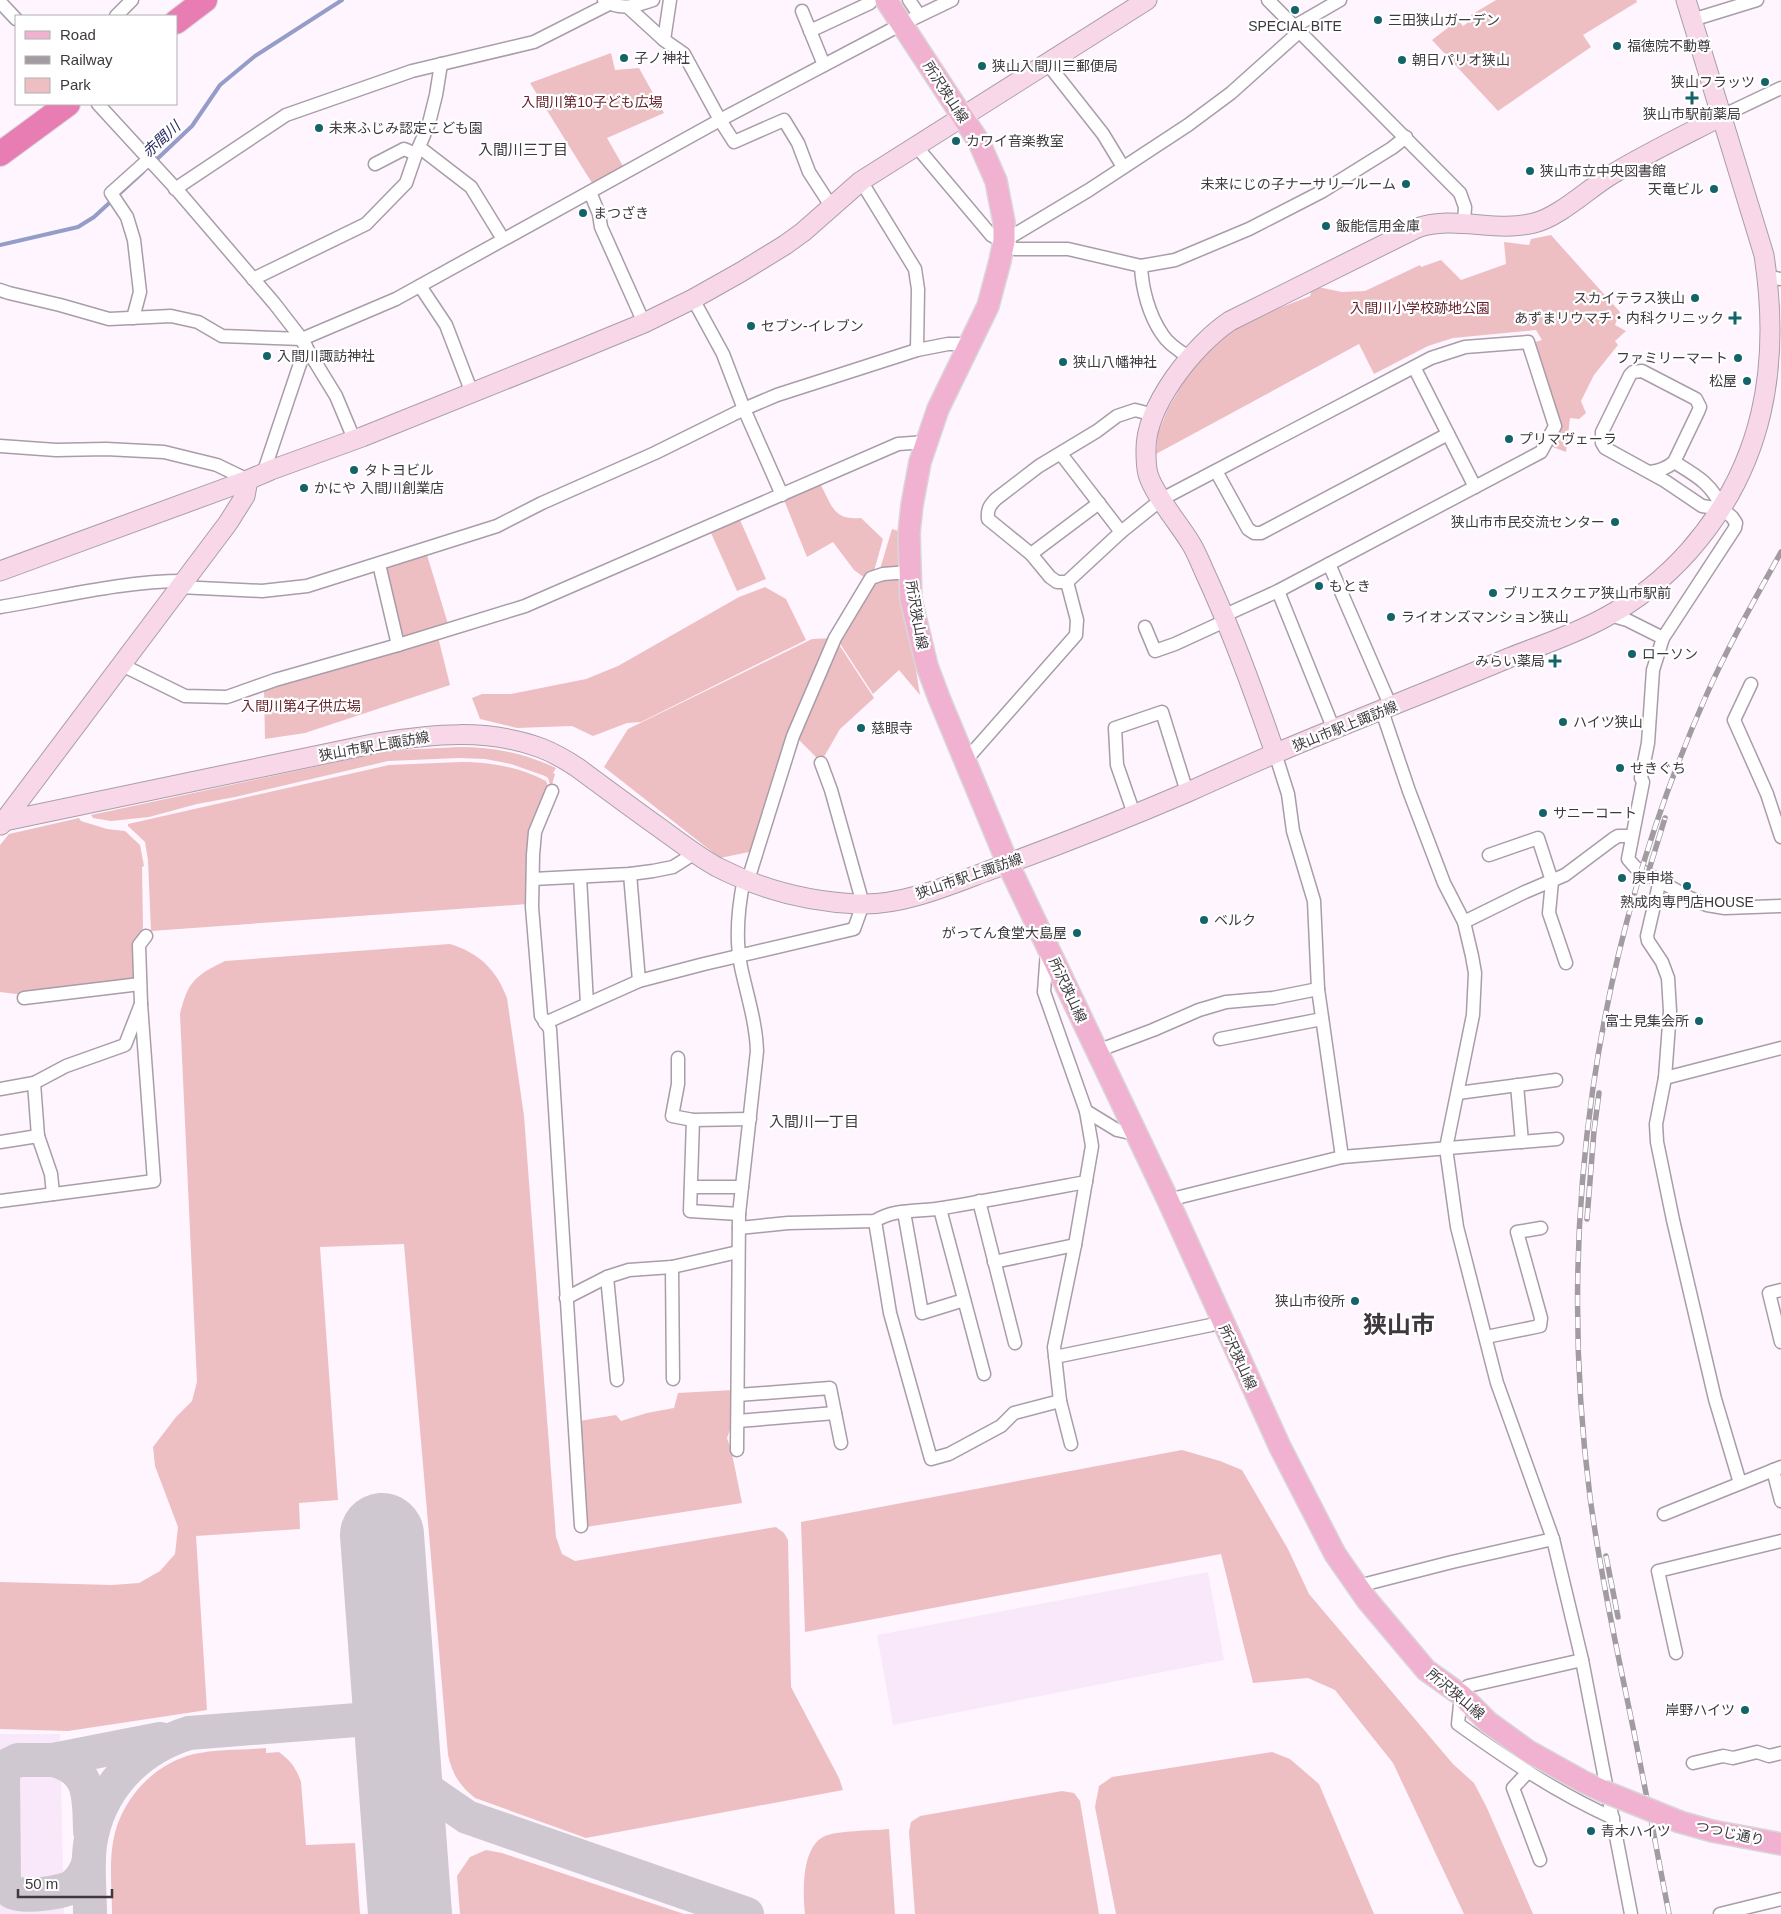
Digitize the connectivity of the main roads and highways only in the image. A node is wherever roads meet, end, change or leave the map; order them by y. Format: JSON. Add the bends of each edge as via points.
{"nodes":[{"id":1,"x":180,"y":0,"type":"edge"},
{"id":2,"x":205,"y":0,"type":"edge"},
{"id":3,"x":875,"y":1,"type":"edge"},
{"id":4,"x":160,"y":15,"type":"edge"},
{"id":5,"x":178,"y":20,"type":"edge"},
{"id":6,"x":41,"y":105,"type":"edge"},
{"id":7,"x":67,"y":105,"type":"edge"},
{"id":8,"x":0,"y":136,"type":"edge"},
{"id":9,"x":0,"y":154,"type":"edge"},
{"id":10,"x":1680,"y":1822,"type":"joint"},
{"id":11,"x":1781,"y":1844,"type":"edge"}],
"edges":[{"from":1,"to":4,"type":"highway"},
{"from":2,"to":5,"type":"highway"},
{"from":3,"to":10,"type":"main road","name":"所沢狭山線","bridge":true,"via":[[911,20],[962,117],[979,142],[996,181],[1004,222],[1004,241],[988,306],[938,409],[926,442],[912,505],[909,572],[927,666],[1008,864],[1168,1200],[1297,1482],[1335,1554],[1426,1670],[1461,1695],[1488,1722],[1528,1751],[1582,1781]]},
{"from":6,"to":8,"type":"highway"},
{"from":7,"to":9,"type":"highway"},
{"from":10,"to":11,"type":"main road","name":"つつじ通り"}]}
